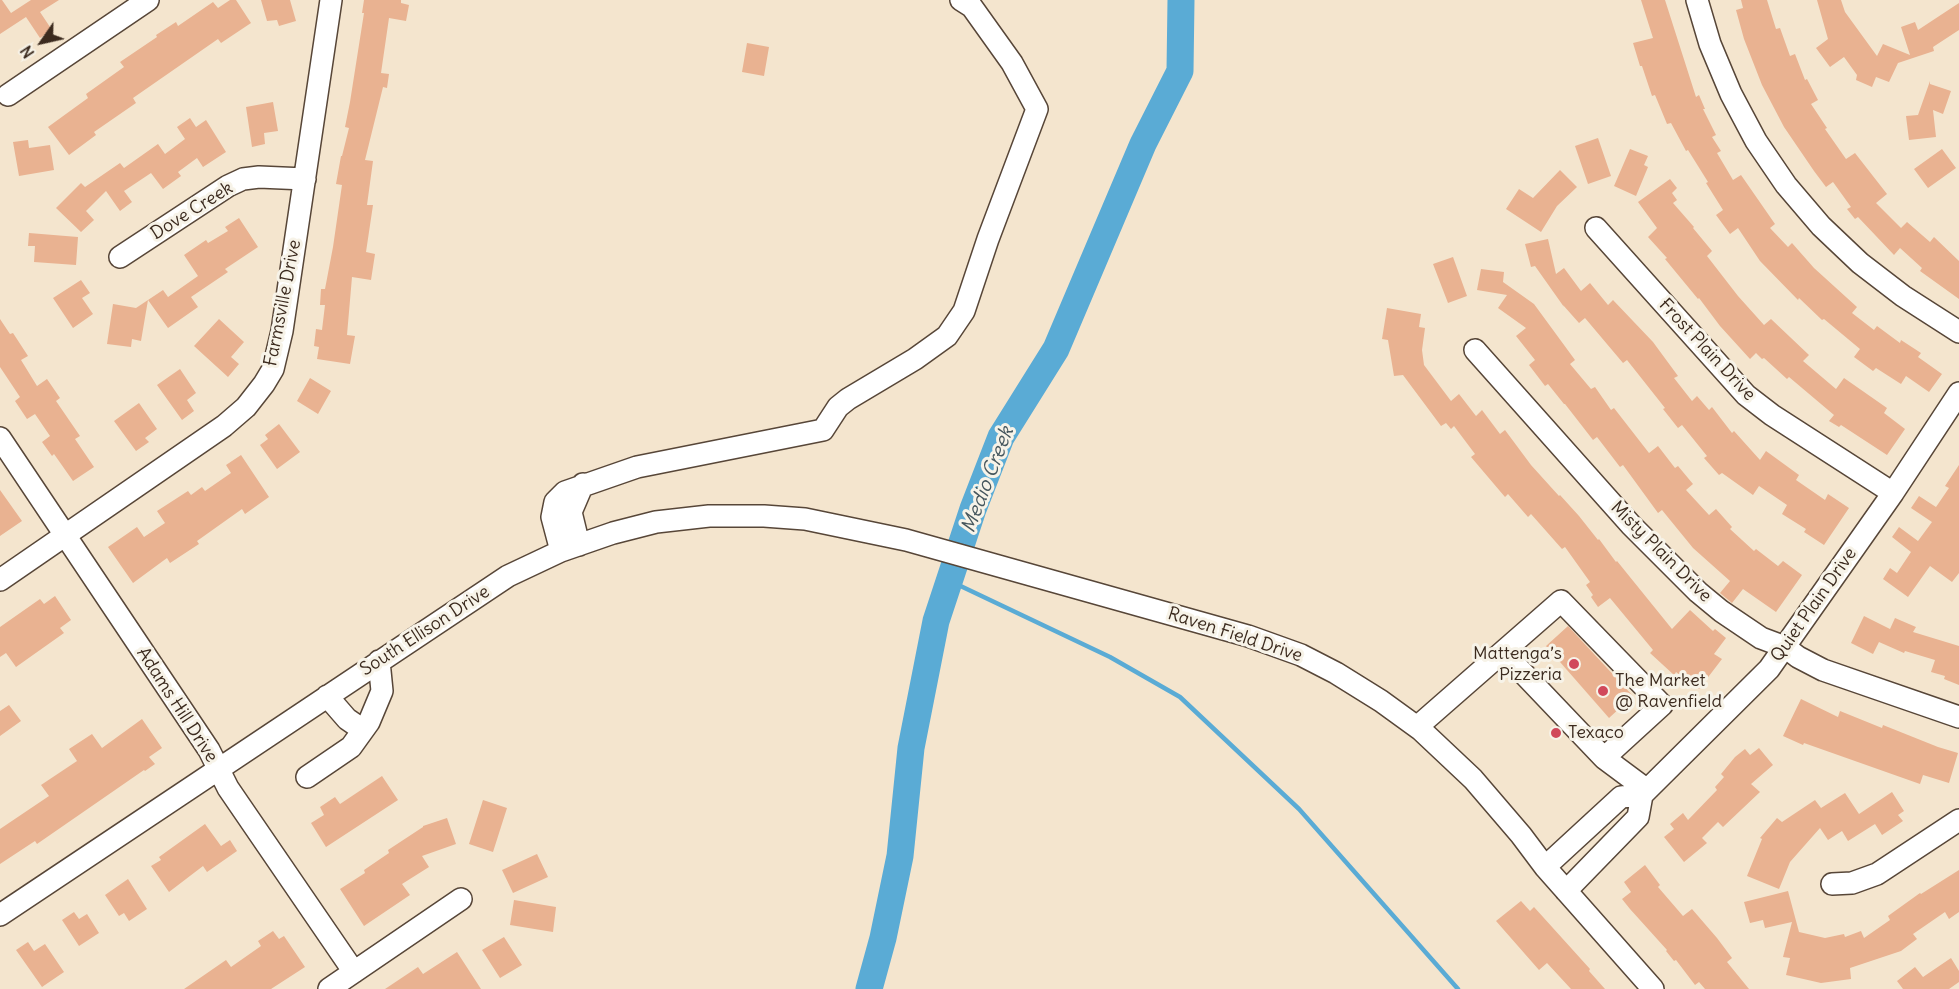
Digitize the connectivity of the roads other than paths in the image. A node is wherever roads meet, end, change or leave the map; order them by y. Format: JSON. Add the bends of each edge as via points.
{"nodes":[{"id":1,"x":148,"y":0,"type":"edge"},
{"id":2,"x":331,"y":0,"type":"edge"},
{"id":3,"x":961,"y":0,"type":"edge"},
{"id":4,"x":1697,"y":0,"type":"edge"},
{"id":5,"x":8,"y":95,"type":"dead end"},
{"id":6,"x":305,"y":179,"type":"junction"},
{"id":7,"x":1596,"y":228,"type":"dead end"},
{"id":8,"x":120,"y":257,"type":"dead end"},
{"id":9,"x":1959,"y":332,"type":"edge"},
{"id":10,"x":1475,"y":350,"type":"dead end"},
{"id":11,"x":1959,"y":393,"type":"edge"},
{"id":12,"x":0,"y":438,"type":"edge"},
{"id":13,"x":1893,"y":494,"type":"junction"},
{"id":14,"x":65,"y":537,"type":"junction"},
{"id":15,"x":906,"y":540,"type":"joint"},
{"id":16,"x":570,"y":548,"type":"junction"},
{"id":17,"x":0,"y":580,"type":"edge"},
{"id":18,"x":1785,"y":647,"type":"junction"},
{"id":19,"x":1503,"y":652,"type":"junction"},
{"id":20,"x":379,"y":661,"type":"junction"},
{"id":21,"x":327,"y":696,"type":"junction"},
{"id":22,"x":1959,"y":717,"type":"edge"},
{"id":23,"x":1417,"y":727,"type":"junction"},
{"id":24,"x":363,"y":730,"type":"junction"},
{"id":25,"x":1604,"y":758,"type":"junction"},
{"id":26,"x":218,"y":768,"type":"junction"},
{"id":27,"x":307,"y":777,"type":"dead end"},
{"id":28,"x":1645,"y":792,"type":"junction"},
{"id":29,"x":1959,"y":820,"type":"edge"},
{"id":30,"x":1545,"y":867,"type":"junction"},
{"id":31,"x":1832,"y":884,"type":"dead end"},
{"id":32,"x":1566,"y":891,"type":"junction"},
{"id":33,"x":461,"y":899,"type":"dead end"},
{"id":34,"x":0,"y":915,"type":"edge"},
{"id":35,"x":354,"y":972,"type":"junction"},
{"id":36,"x":328,"y":989,"type":"edge"},
{"id":37,"x":1653,"y":989,"type":"edge"}],
"edges":[{"from":1,"to":5,"type":"street"},
{"from":2,"to":6,"type":"street","name":"Farmsville Drive"},
{"from":3,"to":16,"type":"street","via":[[972,7],[1012,63],[1037,110],[964,311],[947,336],[848,399],[823,430],[637,467],[565,492],[555,502],[552,517]]},
{"from":4,"to":9,"type":"street","via":[[1710,45],[1731,94],[1786,186],[1860,263]]},
{"from":6,"to":8,"type":"street","name":"Dove Creek","via":[[243,179]]},
{"from":6,"to":14,"type":"street","name":"Farmsville Drive","via":[[282,332],[273,369],[264,384],[224,426]]},
{"from":7,"to":13,"type":"street","name":"Frost Plain Drive","via":[[1746,395]]},
{"from":10,"to":18,"type":"street","name":"Misty Plain Drive","via":[[1630,525],[1698,592],[1761,638]]},
{"from":11,"to":13,"type":"street","name":"Quiet Plain Drive"},
{"from":12,"to":14,"type":"street","name":"Adams Hill Drive"},
{"from":13,"to":18,"type":"street","name":"Quiet Plain Drive"},
{"from":14,"to":17,"type":"street","name":"Farmsville Drive"},
{"from":14,"to":26,"type":"street","name":"Adams Hill Drive"},
{"from":15,"to":16,"type":"street","name":"South Ellison Drive","via":[[805,519],[709,516],[656,522]]},
{"from":15,"to":23,"type":"street","name":"Raven Field Drive","via":[[1248,636],[1301,655],[1381,701]]},
{"from":16,"to":20,"type":"street","name":"South Ellison Drive","via":[[508,576]]},
{"from":18,"to":22,"type":"street","name":"Misty Plain Drive","via":[[1823,670]]},
{"from":18,"to":28,"type":"street","name":"Quiet Plain Drive","via":[[1769,669]]},
{"from":19,"to":23,"type":"street"},
{"from":19,"to":25,"type":"street"},
{"from":19,"to":25,"type":"street","via":[[1561,601],[1662,705]]},
{"from":20,"to":21,"type":"street","name":"South Ellison Drive"},
{"from":20,"to":24,"type":"street","via":[[382,691]]},
{"from":21,"to":24,"type":"street"},
{"from":21,"to":26,"type":"street","name":"South Ellison Drive"},
{"from":23,"to":30,"type":"street","name":"Raven Field Drive","via":[[1473,779]]},
{"from":24,"to":27,"type":"street","via":[[351,747]]},
{"from":25,"to":28,"type":"street"},
{"from":26,"to":34,"type":"street","name":"South Ellison Drive"},
{"from":26,"to":35,"type":"street","name":"Adams Hill Drive"},
{"from":28,"to":30,"type":"street","name":"Quiet Plain Drive","via":[[1621,797]]},
{"from":28,"to":32,"type":"street","name":"Quiet Plain Drive","via":[[1638,817]]},
{"from":29,"to":31,"type":"street","via":[[1877,874],[1852,883]]},
{"from":30,"to":32,"type":"street","name":"Raven Field Drive"},
{"from":32,"to":37,"type":"street","name":"Raven Field Drive"},
{"from":33,"to":35,"type":"street"},
{"from":35,"to":36,"type":"street"}]}
